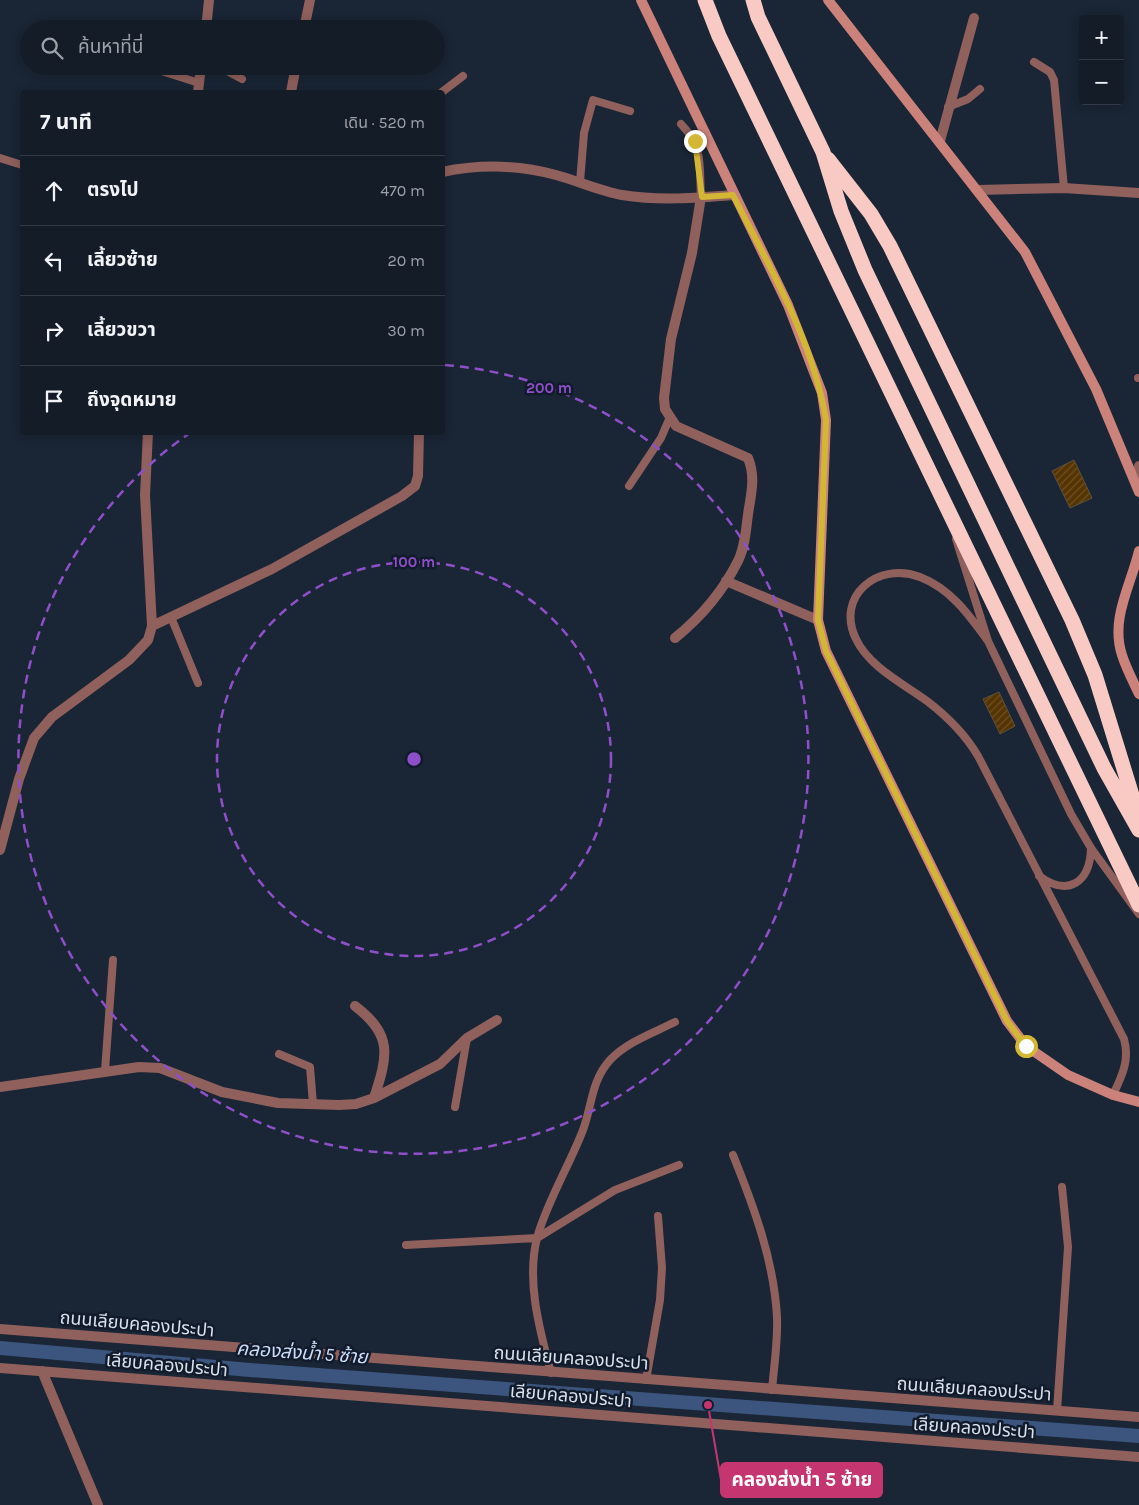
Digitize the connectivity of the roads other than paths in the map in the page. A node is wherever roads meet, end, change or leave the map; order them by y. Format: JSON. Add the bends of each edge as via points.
{"nodes":[{"id":1,"x":210,"y":0,"type":"edge"},
{"id":2,"x":310,"y":0,"type":"edge"},
{"id":3,"x":641,"y":0,"type":"edge"},
{"id":4,"x":693,"y":0,"type":"edge"},
{"id":5,"x":705,"y":0,"type":"edge"},
{"id":6,"x":746,"y":0,"type":"edge"},
{"id":7,"x":753,"y":0,"type":"edge"},
{"id":8,"x":828,"y":0,"type":"edge"},
{"id":9,"x":758,"y":17,"type":"junction"},
{"id":10,"x":974,"y":18,"type":"dead end"},
{"id":11,"x":207,"y":20,"type":"edge"},
{"id":12,"x":306,"y":20,"type":"edge"},
{"id":13,"x":719,"y":36,"type":"junction"},
{"id":14,"x":1034,"y":62,"type":"dead end"},
{"id":15,"x":168,"y":75,"type":"edge"},
{"id":16,"x":200,"y":75,"type":"edge"},
{"id":17,"x":235,"y":75,"type":"edge"},
{"id":18,"x":294,"y":75,"type":"edge"},
{"id":19,"x":463,"y":76,"type":"dead end"},
{"id":20,"x":242,"y":79,"type":"dead end"},
{"id":21,"x":199,"y":88,"type":"edge"},
{"id":22,"x":980,"y":89,"type":"dead end"},
{"id":23,"x":291,"y":90,"type":"edge"},
{"id":24,"x":445,"y":90,"type":"edge"},
{"id":25,"x":948,"y":107,"type":"junction"},
{"id":26,"x":630,"y":110,"type":"dead end"},
{"id":27,"x":681,"y":124,"type":"dead end"},
{"id":28,"x":940,"y":141,"type":"junction"},
{"id":29,"x":823,"y":152,"type":"junction"},
{"id":30,"x":0,"y":158,"type":"edge"},
{"id":31,"x":20,"y":164,"type":"edge"},
{"id":32,"x":445,"y":171,"type":"edge"},
{"id":33,"x":580,"y":182,"type":"junction"},
{"id":34,"x":1064,"y":188,"type":"junction"},
{"id":35,"x":978,"y":190,"type":"junction"},
{"id":36,"x":1139,"y":193,"type":"edge"},
{"id":37,"x":733,"y":195,"type":"junction"},
{"id":38,"x":702,"y":197,"type":"junction"},
{"id":39,"x":670,"y":417,"type":"junction"},
{"id":40,"x":148,"y":435,"type":"edge"},
{"id":41,"x":419,"y":435,"type":"edge"},
{"id":42,"x":1139,"y":466,"type":"edge"},
{"id":43,"x":1135,"y":479,"type":"junction"},
{"id":44,"x":629,"y":486,"type":"dead end"},
{"id":45,"x":1139,"y":492,"type":"edge"},
{"id":46,"x":947,"y":509,"type":"junction"},
{"id":47,"x":1139,"y":551,"type":"edge"},
{"id":48,"x":726,"y":581,"type":"junction"},
{"id":49,"x":171,"y":617,"type":"junction"},
{"id":50,"x":818,"y":620,"type":"junction"},
{"id":51,"x":152,"y":626,"type":"junction"},
{"id":52,"x":675,"y":638,"type":"dead end"},
{"id":53,"x":988,"y":641,"type":"junction"},
{"id":54,"x":198,"y":683,"type":"dead end"},
{"id":55,"x":1139,"y":694,"type":"edge"},
{"id":56,"x":1139,"y":818,"type":"edge"},
{"id":57,"x":1139,"y":830,"type":"edge"},
{"id":58,"x":1091,"y":848,"type":"junction"},
{"id":59,"x":0,"y":850,"type":"edge"},
{"id":60,"x":1037,"y":874,"type":"junction"},
{"id":61,"x":1139,"y":905,"type":"edge"},
{"id":62,"x":1139,"y":914,"type":"edge"},
{"id":63,"x":114,"y":960,"type":"dead end"},
{"id":64,"x":355,"y":1006,"type":"dead end"},
{"id":65,"x":497,"y":1020,"type":"dead end"},
{"id":66,"x":675,"y":1022,"type":"dead end"},
{"id":67,"x":467,"y":1038,"type":"junction"},
{"id":68,"x":279,"y":1054,"type":"dead end"},
{"id":69,"x":104,"y":1071,"type":"junction"},
{"id":70,"x":0,"y":1087,"type":"edge"},
{"id":71,"x":1113,"y":1095,"type":"junction"},
{"id":72,"x":374,"y":1098,"type":"junction"},
{"id":73,"x":1139,"y":1102,"type":"edge"},
{"id":74,"x":313,"y":1104,"type":"junction"},
{"id":75,"x":455,"y":1107,"type":"dead end"},
{"id":76,"x":733,"y":1155,"type":"dead end"},
{"id":77,"x":679,"y":1165,"type":"dead end"},
{"id":78,"x":1062,"y":1187,"type":"dead end"},
{"id":79,"x":658,"y":1216,"type":"dead end"},
{"id":80,"x":537,"y":1238,"type":"junction"},
{"id":81,"x":406,"y":1245,"type":"dead end"},
{"id":82,"x":0,"y":1328,"type":"edge"},
{"id":83,"x":0,"y":1368,"type":"edge"},
{"id":84,"x":42,"y":1371,"type":"junction"},
{"id":85,"x":551,"y":1373,"type":"junction"},
{"id":86,"x":646,"y":1380,"type":"junction"},
{"id":87,"x":772,"y":1390,"type":"junction"},
{"id":88,"x":1057,"y":1411,"type":"junction"},
{"id":89,"x":1139,"y":1417,"type":"edge"},
{"id":90,"x":1139,"y":1457,"type":"edge"},
{"id":91,"x":98,"y":1505,"type":"edge"}],
"edges":[{"from":1,"to":11,"type":"street"},
{"from":2,"to":12,"type":"street"},
{"from":3,"to":37,"type":"main road"},
{"from":4,"to":13,"type":"highway"},
{"from":5,"to":13,"type":"highway"},
{"from":6,"to":9,"type":"highway"},
{"from":7,"to":9,"type":"highway"},
{"from":8,"to":28,"type":"main road"},
{"from":9,"to":29,"type":"highway"},
{"from":10,"to":25,"type":"street"},
{"from":13,"to":46,"type":"highway"},
{"from":14,"to":34,"type":"lane","via":[[1050,72],[1054,80]]},
{"from":15,"to":21,"type":"lane"},
{"from":16,"to":21,"type":"street"},
{"from":17,"to":20,"type":"lane"},
{"from":18,"to":23,"type":"street"},
{"from":19,"to":24,"type":"lane"},
{"from":22,"to":25,"type":"lane","via":[[968,99]]},
{"from":25,"to":28,"type":"street"},
{"from":26,"to":33,"type":"lane","via":[[593,100],[584,133]]},
{"from":27,"to":38,"type":"lane","via":[[697,147]]},
{"from":28,"to":35,"type":"main road"},
{"from":29,"to":56,"type":"highway","via":[[890,246],[1072,620],[1095,675]]},
{"from":29,"to":57,"type":"highway","via":[[841,211],[865,270],[1104,768]]},
{"from":30,"to":31,"type":"lane"},
{"from":32,"to":33,"type":"street","via":[[470,166],[498,166],[555,174]]},
{"from":33,"to":38,"type":"street","via":[[644,197]]},
{"from":34,"to":35,"type":"street"},
{"from":34,"to":36,"type":"street"},
{"from":35,"to":43,"type":"main road","via":[[1026,252],[1096,389]]},
{"from":37,"to":38,"type":"street"},
{"from":37,"to":50,"type":"main road","via":[[788,305],[822,393],[826,420]]},
{"from":38,"to":39,"type":"street","via":[[671,339],[664,398]]},
{"from":39,"to":44,"type":"lane","via":[[661,438]]},
{"from":39,"to":48,"type":"street","via":[[676,426],[748,458],[752,468],[754,478],[743,545]]},
{"from":40,"to":51,"type":"street","via":[[145,496]]},
{"from":41,"to":49,"type":"street","via":[[418,476],[415,486],[402,496],[272,569]]},
{"from":42,"to":43,"type":"street"},
{"from":43,"to":45,"type":"main road"},
{"from":46,"to":53,"type":"lane"},
{"from":46,"to":61,"type":"highway"},
{"from":47,"to":55,"type":"main road","via":[[1123,599],[1118,627],[1121,654]]},
{"from":48,"to":50,"type":"street"},
{"from":48,"to":52,"type":"street","via":[[705,611]]},
{"from":49,"to":51,"type":"street"},
{"from":49,"to":54,"type":"lane"},
{"from":50,"to":71,"type":"main road","via":[[826,651],[1007,1021],[1026,1046],[1068,1075]]},
{"from":51,"to":59,"type":"street","via":[[148,640],[129,660],[52,717],[34,738],[18,779]]},
{"from":53,"to":58,"type":"lane","via":[[1071,814]]},
{"from":53,"to":60,"type":"lane","via":[[951,595],[912,574],[890,573],[871,580],[856,596],[852,607],[853,630],[861,648],[943,714],[970,743]]},
{"from":58,"to":60,"type":"lane","via":[[1090,865],[1085,875],[1073,884],[1056,886]]},
{"from":58,"to":62,"type":"lane"},
{"from":60,"to":71,"type":"lane","via":[[1124,1039],[1126,1066]]},
{"from":63,"to":69,"type":"lane"},
{"from":64,"to":72,"type":"street","via":[[369,1016],[382,1034],[384,1043]]},
{"from":65,"to":67,"type":"street"},
{"from":66,"to":80,"type":"lane","via":[[635,1041],[610,1060],[595,1083],[585,1124]]},
{"from":67,"to":72,"type":"street","via":[[440,1064]]},
{"from":67,"to":75,"type":"lane"},
{"from":68,"to":74,"type":"lane","via":[[310,1067]]},
{"from":69,"to":70,"type":"street"},
{"from":69,"to":74,"type":"street","via":[[160,1068],[222,1092],[278,1103]]},
{"from":71,"to":73,"type":"main road"},
{"from":72,"to":74,"type":"street","via":[[356,1104]]},
{"from":76,"to":87,"type":"lane","via":[[764,1243],[774,1290],[777,1343]]},
{"from":77,"to":80,"type":"lane","via":[[615,1190]]},
{"from":78,"to":88,"type":"lane","via":[[1068,1254]]},
{"from":79,"to":86,"type":"lane","via":[[662,1268],[660,1300]]},
{"from":80,"to":81,"type":"lane"},
{"from":80,"to":85,"type":"lane","via":[[534,1262],[539,1326]]},
{"from":82,"to":85,"type":"street","name":"ถนนเลียบคลองประปา"},
{"from":83,"to":84,"type":"street","name":"เลียบคลองประปา"},
{"from":84,"to":90,"type":"street","name":"เลียบคลองประปา"},
{"from":84,"to":91,"type":"street"},
{"from":85,"to":86,"type":"street","name":"ถนนเลียบคลองประปา"},
{"from":86,"to":87,"type":"street","name":"ถนนเลียบคลองประปา"},
{"from":87,"to":88,"type":"street","name":"ถนนเลียบคลองประปา"},
{"from":88,"to":89,"type":"street","name":"ถนนเลียบคลองประปา"}]}
